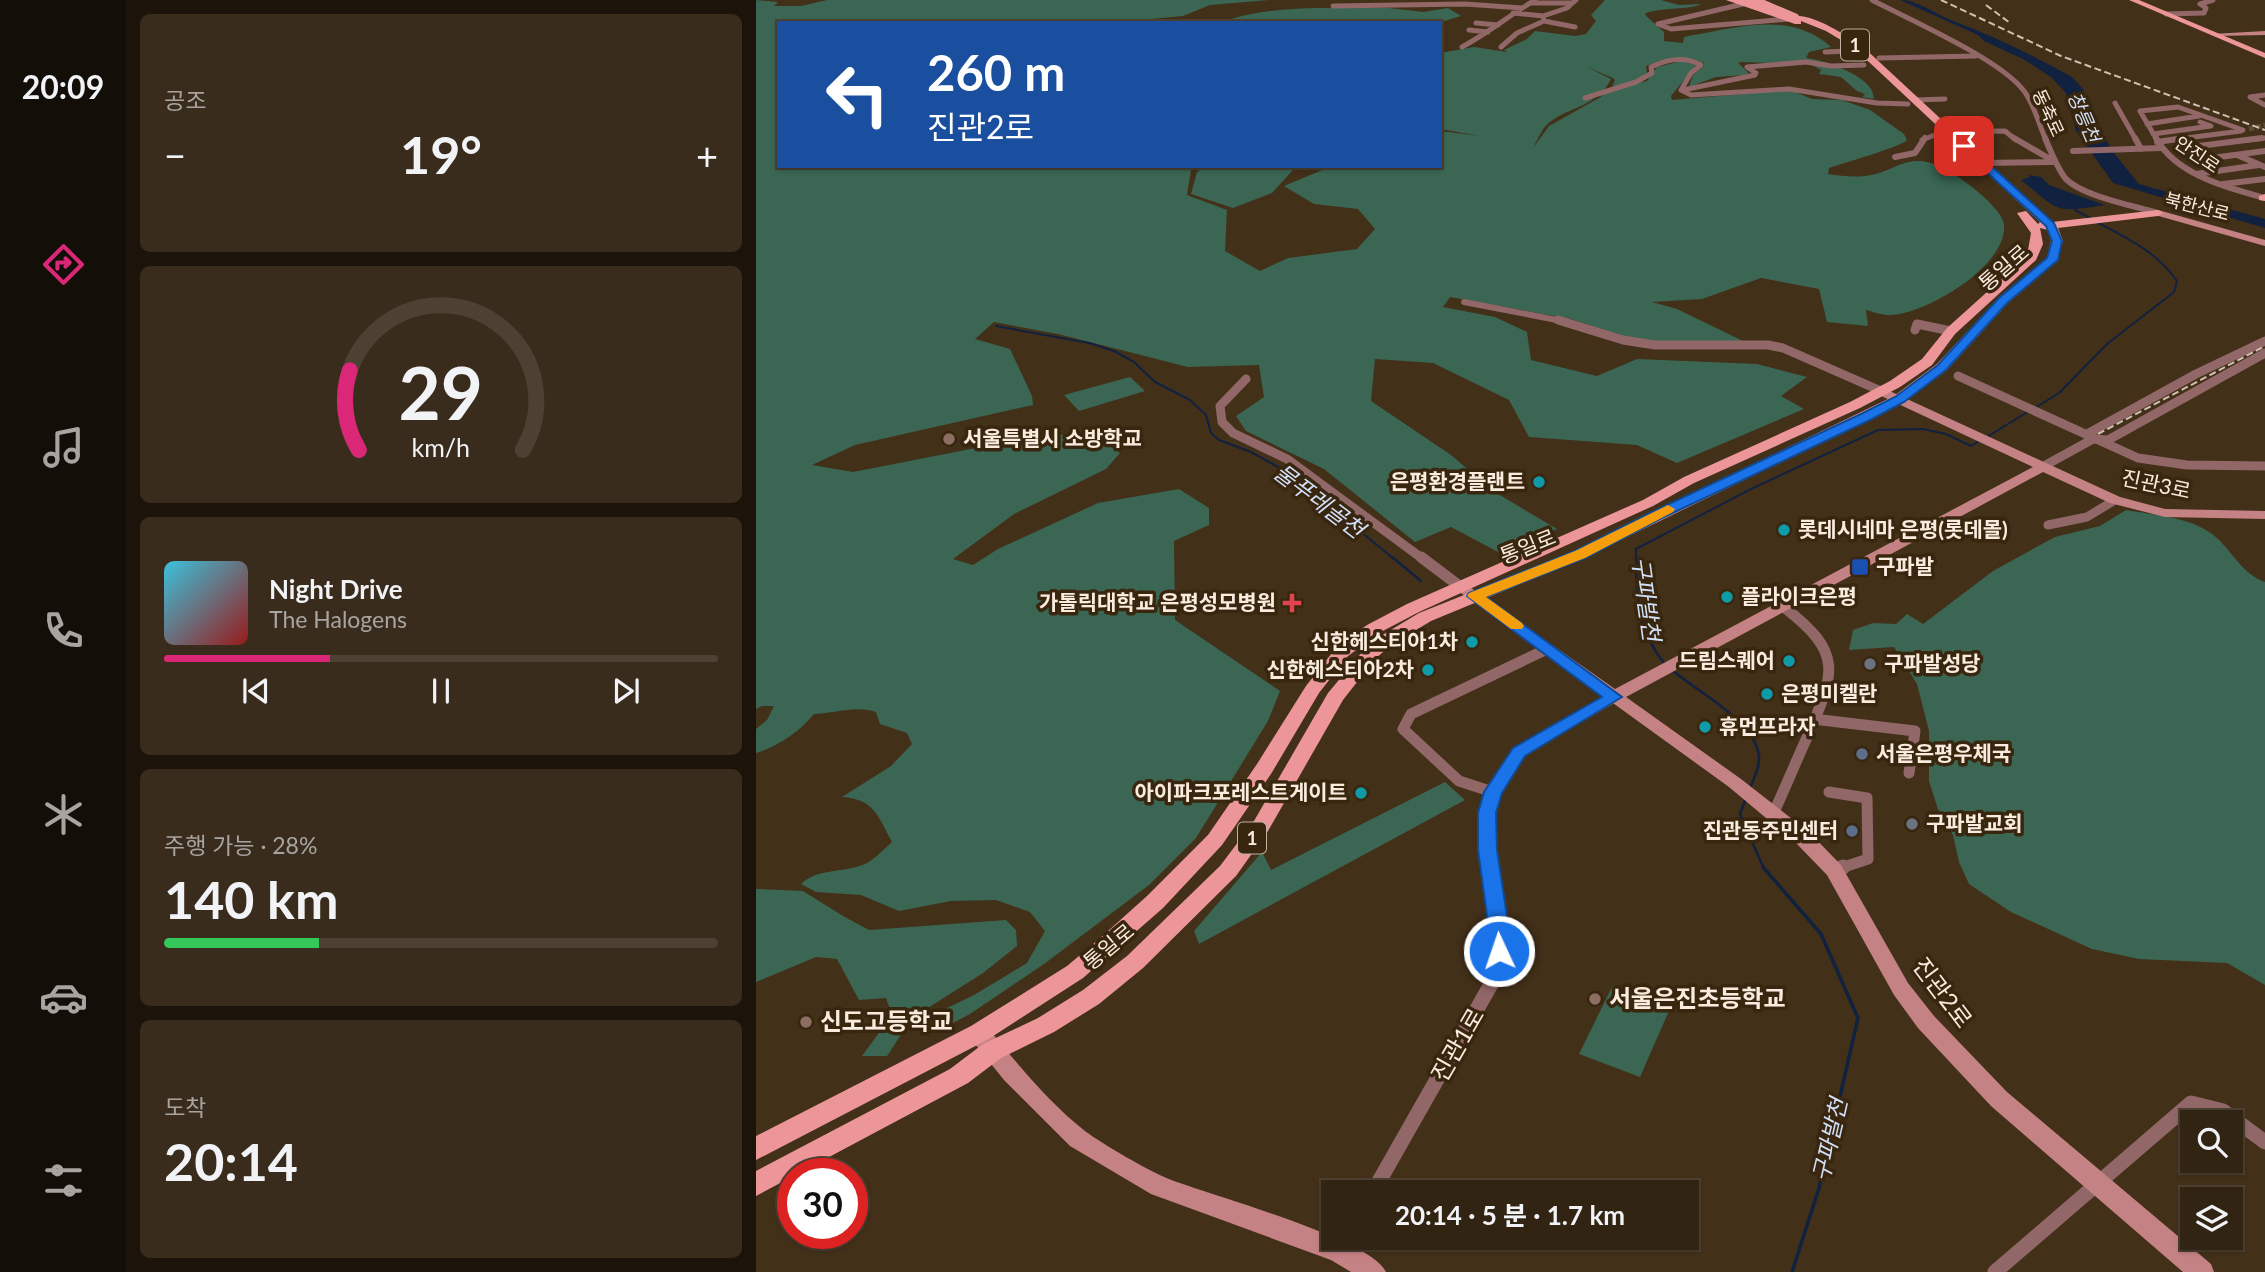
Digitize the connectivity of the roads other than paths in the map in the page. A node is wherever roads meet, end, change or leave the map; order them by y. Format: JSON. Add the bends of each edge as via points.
{"nodes":[{"id":1,"x":1730,"y":0,"type":"edge"},
{"id":2,"x":1757,"y":0,"type":"edge"},
{"id":3,"x":1767,"y":0,"type":"edge"},
{"id":4,"x":1872,"y":0,"type":"edge"},
{"id":5,"x":2133,"y":0,"type":"edge"},
{"id":6,"x":2213,"y":0,"type":"edge"},
{"id":7,"x":1533,"y":1,"type":"edge"},
{"id":8,"x":1574,"y":1,"type":"edge"},
{"id":9,"x":1745,"y":1,"type":"edge"},
{"id":10,"x":1333,"y":6,"type":"dead end"},
{"id":11,"x":1522,"y":8,"type":"junction"},
{"id":12,"x":1513,"y":13,"type":"junction"},
{"id":13,"x":2166,"y":14,"type":"junction"},
{"id":14,"x":1789,"y":15,"type":"junction"},
{"id":15,"x":1543,"y":19,"type":"junction"},
{"id":16,"x":1476,"y":23,"type":"dead end"},
{"id":17,"x":1498,"y":25,"type":"junction"},
{"id":18,"x":1575,"y":27,"type":"dead end"},
{"id":19,"x":1469,"y":30,"type":"dead end"},
{"id":20,"x":1488,"y":32,"type":"junction"},
{"id":21,"x":2265,"y":33,"type":"edge"},
{"id":22,"x":2216,"y":34,"type":"junction"},
{"id":23,"x":1462,"y":47,"type":"dead end"},
{"id":24,"x":1501,"y":47,"type":"dead end"},
{"id":25,"x":1850,"y":51,"type":"junction"},
{"id":26,"x":1825,"y":52,"type":"dead end"},
{"id":27,"x":1978,"y":56,"type":"junction"},
{"id":28,"x":2265,"y":56,"type":"edge"},
{"id":29,"x":1879,"y":58,"type":"junction"},
{"id":30,"x":1864,"y":65,"type":"junction"},
{"id":31,"x":1889,"y":85,"type":"junction"},
{"id":32,"x":1901,"y":85,"type":"junction"},
{"id":33,"x":1681,"y":90,"type":"junction"},
{"id":34,"x":2265,"y":95,"type":"edge"},
{"id":35,"x":1585,"y":98,"type":"dead end"},
{"id":36,"x":1945,"y":99,"type":"dead end"},
{"id":37,"x":1912,"y":102,"type":"junction"},
{"id":38,"x":2115,"y":103,"type":"dead end"},
{"id":39,"x":2265,"y":105,"type":"edge"},
{"id":40,"x":2202,"y":115,"type":"junction"},
{"id":41,"x":2188,"y":117,"type":"junction"},
{"id":42,"x":2147,"y":124,"type":"junction"},
{"id":43,"x":1944,"y":132,"type":"junction"},
{"id":44,"x":2153,"y":134,"type":"junction"},
{"id":45,"x":2196,"y":137,"type":"junction"},
{"id":46,"x":2265,"y":138,"type":"edge"},
{"id":47,"x":2213,"y":144,"type":"junction"},
{"id":48,"x":2159,"y":145,"type":"junction"},
{"id":49,"x":2141,"y":149,"type":"junction"},
{"id":50,"x":2075,"y":151,"type":"dead end"},
{"id":51,"x":2265,"y":151,"type":"edge"},
{"id":52,"x":2237,"y":155,"type":"junction"},
{"id":53,"x":1895,"y":157,"type":"dead end"},
{"id":54,"x":2212,"y":158,"type":"junction"},
{"id":55,"x":2200,"y":160,"type":"dead end"},
{"id":56,"x":2055,"y":162,"type":"junction"},
{"id":57,"x":1982,"y":163,"type":"junction"},
{"id":58,"x":2264,"y":165,"type":"edge"},
{"id":59,"x":2196,"y":174,"type":"junction"},
{"id":60,"x":2265,"y":179,"type":"edge"},
{"id":61,"x":2217,"y":185,"type":"junction"},
{"id":62,"x":2264,"y":198,"type":"edge"},
{"id":63,"x":2158,"y":213,"type":"junction"},
{"id":64,"x":2035,"y":225,"type":"junction"},
{"id":65,"x":2051,"y":225,"type":"junction"},
{"id":66,"x":2265,"y":243,"type":"edge"},
{"id":67,"x":1464,"y":302,"type":"dead end"},
{"id":68,"x":1915,"y":330,"type":"dead end"},
{"id":69,"x":1951,"y":331,"type":"junction"},
{"id":70,"x":2265,"y":341,"type":"edge"},
{"id":71,"x":2265,"y":353,"type":"edge"},
{"id":72,"x":1958,"y":376,"type":"dead end"},
{"id":73,"x":1246,"y":379,"type":"dead end"},
{"id":74,"x":1881,"y":391,"type":"junction"},
{"id":75,"x":1899,"y":399,"type":"junction"},
{"id":76,"x":2093,"y":439,"type":"junction"},
{"id":77,"x":2044,"y":466,"type":"junction"},
{"id":78,"x":2265,"y":466,"type":"edge"},
{"id":79,"x":2115,"y":500,"type":"junction"},
{"id":80,"x":2265,"y":515,"type":"edge"},
{"id":81,"x":2048,"y":525,"type":"dead end"},
{"id":82,"x":1469,"y":592,"type":"junction"},
{"id":83,"x":1785,"y":608,"type":"junction"},
{"id":84,"x":1547,"y":649,"type":"junction"},
{"id":85,"x":1614,"y":697,"type":"junction"},
{"id":86,"x":1813,"y":719,"type":"junction"},
{"id":87,"x":1909,"y":773,"type":"dead end"},
{"id":88,"x":1493,"y":792,"type":"junction"},
{"id":89,"x":1829,"y":792,"type":"dead end"},
{"id":90,"x":1768,"y":808,"type":"junction"},
{"id":91,"x":1834,"y":870,"type":"junction"},
{"id":92,"x":986,"y":1042,"type":"junction"},
{"id":93,"x":2265,"y":1142,"type":"edge"},
{"id":94,"x":756,"y":1149,"type":"edge"},
{"id":95,"x":1380,"y":1180,"type":"edge"},
{"id":96,"x":2096,"y":1182,"type":"junction"},
{"id":97,"x":756,"y":1184,"type":"edge"},
{"id":98,"x":1321,"y":1237,"type":"edge"},
{"id":99,"x":1350,"y":1250,"type":"edge"},
{"id":100,"x":1374,"y":1272,"type":"edge"},
{"id":101,"x":1995,"y":1272,"type":"edge"},
{"id":102,"x":2203,"y":1272,"type":"edge"}],
"edges":[{"from":1,"to":9,"type":"main road"},
{"from":2,"to":9,"type":"main road"},
{"from":2,"to":31,"type":"main road","name":"통일로","number":"1","bridge":true,"via":[[1837,37]]},
{"from":2,"to":32,"type":"main road","name":"통일로","number":"1","bridge":true,"via":[[1843,37]]},
{"from":3,"to":14,"type":"main road"},
{"from":4,"to":27,"type":"street","name":"동축로"},
{"from":5,"to":13,"type":"main road"},
{"from":6,"to":13,"type":"street","via":[[2200,4],[2206,8],[2204,13]]},
{"from":7,"to":8,"type":"street"},
{"from":7,"to":11,"type":"street"},
{"from":8,"to":15,"type":"street"},
{"from":9,"to":14,"type":"main road"},
{"from":9,"to":14,"type":"street","via":[[1658,24],[1671,29]]},
{"from":10,"to":11,"type":"street"},
{"from":11,"to":12,"type":"street"},
{"from":12,"to":15,"type":"street"},
{"from":12,"to":17,"type":"street"},
{"from":13,"to":22,"type":"main road"},
{"from":14,"to":25,"type":"main road"},
{"from":14,"to":29,"type":"main road","via":[[1839,30]]},
{"from":15,"to":18,"type":"street"},
{"from":15,"to":24,"type":"street"},
{"from":16,"to":17,"type":"street"},
{"from":17,"to":20,"type":"street"},
{"from":19,"to":20,"type":"street"},
{"from":20,"to":23,"type":"street"},
{"from":21,"to":22,"type":"street"},
{"from":22,"to":28,"type":"main road"},
{"from":25,"to":26,"type":"street"},
{"from":25,"to":30,"type":"main road"},
{"from":27,"to":29,"type":"street"},
{"from":27,"to":56,"type":"street","name":"동축로","via":[[2025,92]]},
{"from":29,"to":32,"type":"main road"},
{"from":30,"to":31,"type":"main road"},
{"from":30,"to":33,"type":"street","via":[[1806,62],[1747,67],[1755,75]]},
{"from":31,"to":37,"type":"main road","name":"통일로","number":"1"},
{"from":32,"to":37,"type":"main road","name":"통일로","number":"1"},
{"from":33,"to":35,"type":"street","via":[[1701,65],[1690,59],[1658,63],[1638,83],[1599,90]]},
{"from":33,"to":37,"type":"street","via":[[1713,95],[1789,89],[1877,103]]},
{"from":34,"to":39,"type":"street","via":[[2250,97]]},
{"from":36,"to":37,"type":"street"},
{"from":37,"to":43,"type":"main road","name":"통일로","number":"1"},
{"from":38,"to":49,"type":"street"},
{"from":40,"to":41,"type":"street"},
{"from":40,"to":42,"type":"street","via":[[2178,107],[2140,111]]},
{"from":40,"to":45,"type":"street","via":[[2246,129]]},
{"from":41,"to":42,"type":"street"},
{"from":41,"to":44,"type":"street","via":[[2211,125]]},
{"from":42,"to":44,"type":"street"},
{"from":43,"to":53,"type":"street","via":[[1928,135],[1915,153]]},
{"from":43,"to":56,"type":"street","via":[[2005,131]]},
{"from":43,"to":57,"type":"main road","name":"통일로","number":"1"},
{"from":43,"to":64,"type":"main road","name":"통일로","number":"1"},
{"from":44,"to":48,"type":"street"},
{"from":45,"to":47,"type":"street"},
{"from":45,"to":48,"type":"street"},
{"from":46,"to":47,"type":"street"},
{"from":47,"to":52,"type":"street"},
{"from":47,"to":54,"type":"street","via":[[2191,147]]},
{"from":48,"to":49,"type":"street"},
{"from":48,"to":59,"type":"street","name":"안진로"},
{"from":49,"to":50,"type":"street"},
{"from":51,"to":52,"type":"street"},
{"from":52,"to":54,"type":"street"},
{"from":52,"to":58,"type":"street"},
{"from":54,"to":55,"type":"street"},
{"from":56,"to":57,"type":"street"},
{"from":56,"to":63,"type":"street","name":"동축로","via":[[2074,185]]},
{"from":57,"to":65,"type":"main road","name":"통일로","number":"1"},
{"from":58,"to":59,"type":"street"},
{"from":59,"to":61,"type":"street","name":"안진로"},
{"from":60,"to":61,"type":"street"},
{"from":61,"to":62,"type":"street","name":"안진로"},
{"from":63,"to":65,"type":"main road","name":"북한산로"},
{"from":63,"to":66,"type":"street","name":"북한산로"},
{"from":64,"to":65,"type":"main road","name":"북한산로"},
{"from":64,"to":69,"type":"main road","name":"통일로","number":"1","via":[[2038,245],[2032,258]]},
{"from":65,"to":75,"type":"main road","name":"통일로","number":"1","via":[[2057,241],[2052,260],[2003,301],[1942,367]]},
{"from":67,"to":74,"type":"street","via":[[1656,345],[1783,348]]},
{"from":68,"to":69,"type":"street","via":[[1917,324]]},
{"from":69,"to":74,"type":"main road","name":"통일로","number":"1","via":[[1927,362]]},
{"from":70,"to":76,"type":"street","name":"진관3로","via":[[2090,433]]},
{"from":71,"to":76,"type":"street","name":"진관3로","via":[[2108,440]]},
{"from":72,"to":76,"type":"street","name":"진관3로"},
{"from":73,"to":82,"type":"street","via":[[1220,407],[1222,422],[1233,433],[1287,459]]},
{"from":74,"to":75,"type":"street"},
{"from":74,"to":82,"type":"main road","name":"통일로","number":"1"},
{"from":75,"to":77,"type":"street","name":"진관3로"},
{"from":75,"to":82,"type":"main road","name":"통일로","number":"1","via":[[1580,554]]},
{"from":76,"to":77,"type":"street","name":"진관3로"},
{"from":76,"to":78,"type":"street","name":"진관3로","via":[[2138,458],[2166,463]]},
{"from":77,"to":79,"type":"street","name":"진관3로"},
{"from":77,"to":83,"type":"street"},
{"from":79,"to":80,"type":"street","name":"진관3로","via":[[2184,515]]},
{"from":79,"to":81,"type":"street","via":[[2087,517]]},
{"from":82,"to":84,"type":"street"},
{"from":82,"to":92,"type":"main road","name":"통일로","number":"1","via":[[1413,608],[1342,652],[1312,690],[1233,816],[1193,863],[1075,972]]},
{"from":82,"to":92,"type":"main road","name":"통일로","number":"1","via":[[1369,655],[1335,697],[1261,826],[1227,871],[1135,962],[1046,1025]]},
{"from":83,"to":85,"type":"street"},
{"from":83,"to":86,"type":"street","via":[[1827,652],[1829,686]]},
{"from":84,"to":85,"type":"street"},
{"from":84,"to":88,"type":"street","via":[[1411,714],[1403,729],[1459,781]]},
{"from":85,"to":88,"type":"street","name":"진관1로","via":[[1519,752]]},
{"from":85,"to":90,"type":"street","name":"진관2로"},
{"from":86,"to":87,"type":"street","via":[[1915,731]]},
{"from":86,"to":90,"type":"street"},
{"from":88,"to":95,"type":"street","name":"진관1로","via":[[1487,837],[1498,923],[1494,979]]},
{"from":89,"to":91,"type":"street","via":[[1867,798],[1868,859]]},
{"from":90,"to":91,"type":"street","name":"진관2로"},
{"from":91,"to":96,"type":"street","name":"진관2로","via":[[1926,1022],[1999,1099]]},
{"from":92,"to":94,"type":"main road","name":"통일로","number":"1"},
{"from":92,"to":97,"type":"main road","name":"통일로","number":"1","via":[[959,1076]]},
{"from":92,"to":98,"type":"street","via":[[1078,1139],[1159,1186]]},
{"from":93,"to":96,"type":"street","via":[[2224,1111],[2191,1103]]},
{"from":96,"to":101,"type":"street"},
{"from":96,"to":102,"type":"street","name":"진관2로"},
{"from":99,"to":100,"type":"street"}]}
